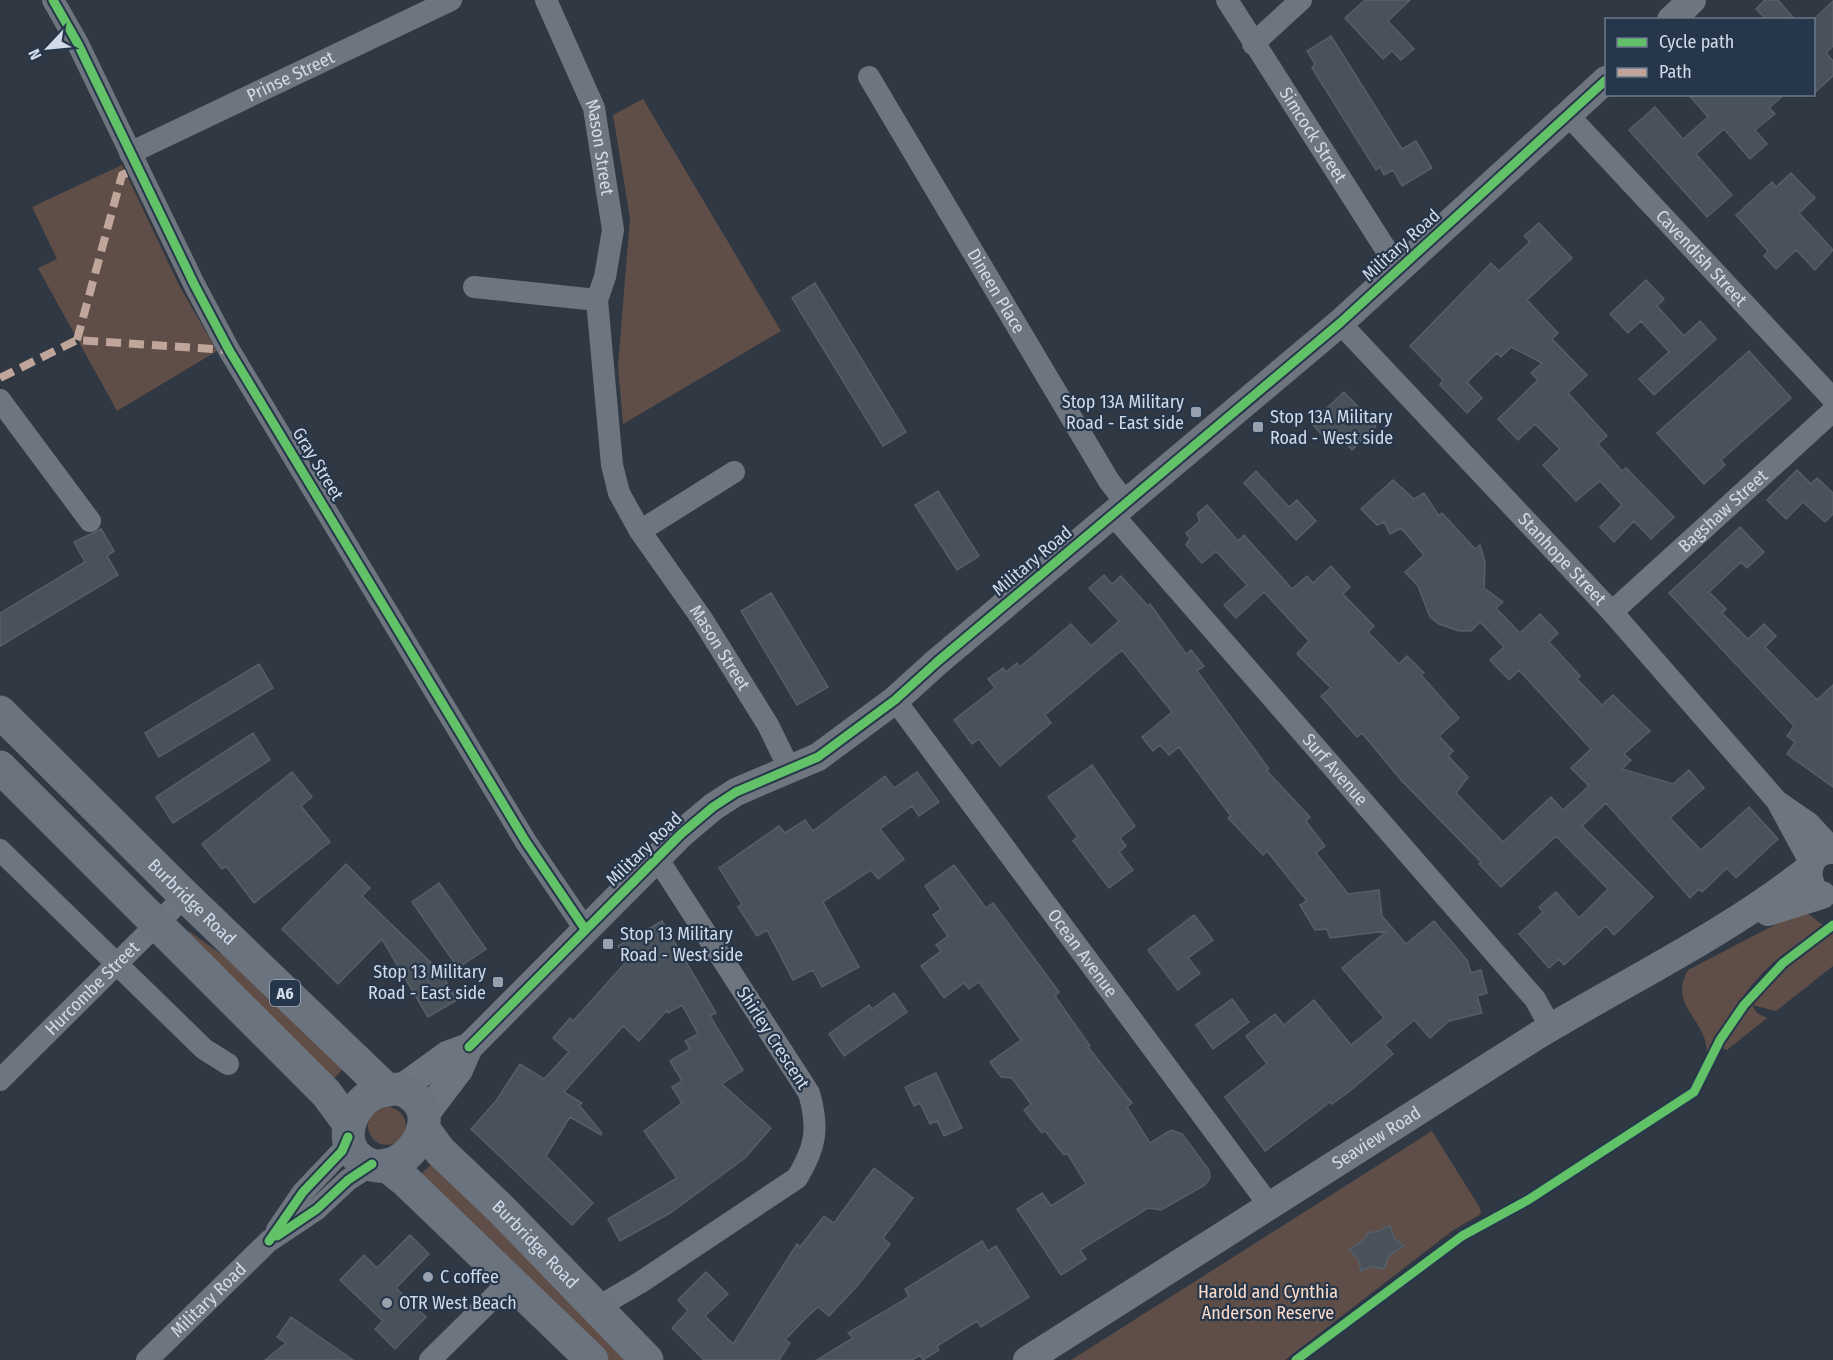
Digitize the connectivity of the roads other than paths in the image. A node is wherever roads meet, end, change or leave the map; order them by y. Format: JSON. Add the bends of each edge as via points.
{"nodes":[{"id":1,"x":53,"y":0,"type":"edge"},
{"id":2,"x":451,"y":0,"type":"edge"},
{"id":3,"x":546,"y":0,"type":"edge"},
{"id":4,"x":1227,"y":0,"type":"edge"},
{"id":5,"x":1301,"y":0,"type":"edge"},
{"id":6,"x":1692,"y":0,"type":"edge"},
{"id":7,"x":1673,"y":18,"type":"edge"},
{"id":8,"x":1253,"y":44,"type":"junction"},
{"id":9,"x":869,"y":77,"type":"dead end"},
{"id":10,"x":1605,"y":81,"type":"edge"},
{"id":11,"x":1569,"y":116,"type":"junction"},
{"id":12,"x":130,"y":153,"type":"junction"},
{"id":13,"x":1399,"y":270,"type":"junction"},
{"id":14,"x":474,"y":287,"type":"dead end"},
{"id":15,"x":597,"y":300,"type":"junction"},
{"id":16,"x":1340,"y":323,"type":"junction"},
{"id":17,"x":1833,"y":399,"type":"edge"},
{"id":18,"x":0,"y":400,"type":"edge"},
{"id":19,"x":1833,"y":411,"type":"edge"},
{"id":20,"x":734,"y":472,"type":"dead end"},
{"id":21,"x":1119,"y":509,"type":"junction"},
{"id":22,"x":90,"y":522,"type":"dead end"},
{"id":23,"x":640,"y":531,"type":"junction"},
{"id":24,"x":1612,"y":612,"type":"junction"},
{"id":25,"x":895,"y":700,"type":"junction"},
{"id":26,"x":0,"y":712,"type":"edge"},
{"id":27,"x":0,"y":767,"type":"edge"},
{"id":28,"x":790,"y":770,"type":"junction"},
{"id":29,"x":0,"y":850,"type":"edge"},
{"id":30,"x":657,"y":858,"type":"junction"},
{"id":31,"x":1821,"y":858,"type":"edge"},
{"id":32,"x":1827,"y":895,"type":"edge"},
{"id":33,"x":185,"y":896,"type":"junction"},
{"id":34,"x":156,"y":923,"type":"junction"},
{"id":35,"x":1732,"y":925,"type":"junction"},
{"id":36,"x":585,"y":929,"type":"junction"},
{"id":37,"x":117,"y":964,"type":"junction"},
{"id":38,"x":1551,"y":1028,"type":"junction"},
{"id":39,"x":469,"y":1047,"type":"junction"},
{"id":40,"x":228,"y":1064,"type":"dead end"},
{"id":41,"x":0,"y":1080,"type":"edge"},
{"id":42,"x":394,"y":1089,"type":"junction"},
{"id":43,"x":424,"y":1122,"type":"junction"},
{"id":44,"x":349,"y":1131,"type":"junction"},
{"id":45,"x":379,"y":1165,"type":"junction"},
{"id":46,"x":1269,"y":1205,"type":"junction"},
{"id":47,"x":269,"y":1241,"type":"junction"},
{"id":48,"x":509,"y":1282,"type":"junction"},
{"id":49,"x":598,"y":1307,"type":"junction"},
{"id":50,"x":147,"y":1360,"type":"edge"},
{"id":51,"x":430,"y":1360,"type":"edge"},
{"id":52,"x":592,"y":1360,"type":"edge"},
{"id":53,"x":647,"y":1360,"type":"edge"},
{"id":54,"x":1027,"y":1360,"type":"edge"}],
"edges":[{"from":1,"to":12,"type":"street","name":"Gray Street"},
{"from":2,"to":12,"type":"street","name":"Prinse Street"},
{"from":3,"to":15,"type":"street","name":"Mason Street","via":[[594,108],[613,230]]},
{"from":4,"to":8,"type":"street","name":"Simcock Street"},
{"from":5,"to":8,"type":"street"},
{"from":6,"to":7,"type":"street"},
{"from":8,"to":13,"type":"street","name":"Simcock Street"},
{"from":9,"to":21,"type":"street","name":"Dineen Place","via":[[1109,481]]},
{"from":10,"to":11,"type":"street","name":"Military Road"},
{"from":11,"to":13,"type":"street","name":"Military Road"},
{"from":11,"to":17,"type":"street","name":"Cavendish Street"},
{"from":12,"to":36,"type":"street","name":"Gray Street","via":[[229,350],[526,842]]},
{"from":13,"to":16,"type":"street","name":"Military Road"},
{"from":14,"to":15,"type":"street"},
{"from":15,"to":23,"type":"street","name":"Mason Street","via":[[612,465],[619,493]]},
{"from":16,"to":21,"type":"street","name":"Military Road"},
{"from":16,"to":24,"type":"street","name":"Stanhope Street"},
{"from":18,"to":22,"type":"street"},
{"from":19,"to":24,"type":"street","name":"Bagshaw Street"},
{"from":20,"to":23,"type":"street"},
{"from":21,"to":25,"type":"street","name":"Military Road"},
{"from":21,"to":38,"type":"street","name":"Surf Avenue","via":[[1535,999]]},
{"from":23,"to":28,"type":"street","name":"Mason Street","via":[[702,619],[768,725]]},
{"from":24,"to":31,"type":"street","name":"Stanhope Street","via":[[1777,801]]},
{"from":25,"to":28,"type":"street","name":"Military Road","via":[[818,757]]},
{"from":25,"to":46,"type":"street","name":"Ocean Avenue"},
{"from":26,"to":33,"type":"main road","name":"Burbridge Road","number":"A6"},
{"from":27,"to":34,"type":"main road","number":"A6"},
{"from":28,"to":30,"type":"street","name":"Military Road","via":[[736,792],[713,807]]},
{"from":29,"to":37,"type":"street"},
{"from":30,"to":36,"type":"street","name":"Military Road"},
{"from":30,"to":49,"type":"street","name":"Shirley Crescent","via":[[808,1093],[816,1118],[815,1138],[797,1178]]},
{"from":31,"to":32,"type":"street","via":[[1811,884]]},
{"from":31,"to":35,"type":"street","name":"Seaview Road"},
{"from":32,"to":35,"type":"street","name":"Seaview Road"},
{"from":33,"to":34,"type":"street","name":"Hurcombe Street"},
{"from":33,"to":42,"type":"main road","name":"Burbridge Road","number":"A6"},
{"from":34,"to":37,"type":"street","name":"Hurcombe Street"},
{"from":34,"to":44,"type":"main road","number":"A6","via":[[326,1093]]},
{"from":35,"to":38,"type":"street","name":"Seaview Road"},
{"from":36,"to":39,"type":"street","name":"Military Road"},
{"from":37,"to":40,"type":"street","via":[[204,1049]]},
{"from":37,"to":41,"type":"street","name":"Hurcombe Street"},
{"from":38,"to":46,"type":"street","name":"Seaview Road"},
{"from":39,"to":42,"type":"street","name":"Military Road","via":[[447,1055]]},
{"from":39,"to":43,"type":"street","name":"Military Road","via":[[459,1070]]},
{"from":42,"to":43,"type":"main road","number":"A6","via":[[411,1093],[421,1103]]},
{"from":42,"to":44,"type":"main road","via":[[366,1098],[357,1108]]},
{"from":43,"to":45,"type":"main road","via":[[418,1141],[405,1156]]},
{"from":43,"to":49,"type":"main road","name":"Burbridge Road","number":"A6","via":[[440,1151]]},
{"from":44,"to":45,"type":"main road","number":"A6","via":[[351,1150],[361,1160]]},
{"from":44,"to":47,"type":"street","name":"Military Road","via":[[331,1165],[303,1192]]},
{"from":45,"to":47,"type":"street","name":"Military Road","via":[[348,1180],[317,1209]]},
{"from":45,"to":48,"type":"main road","number":"A6","via":[[406,1181]]},
{"from":46,"to":54,"type":"street","name":"Seaview Road"},
{"from":47,"to":50,"type":"street","name":"Military Road"},
{"from":48,"to":51,"type":"street"},
{"from":48,"to":52,"type":"main road","number":"A6"},
{"from":49,"to":53,"type":"main road","name":"Burbridge Road","number":"A6"}]}
